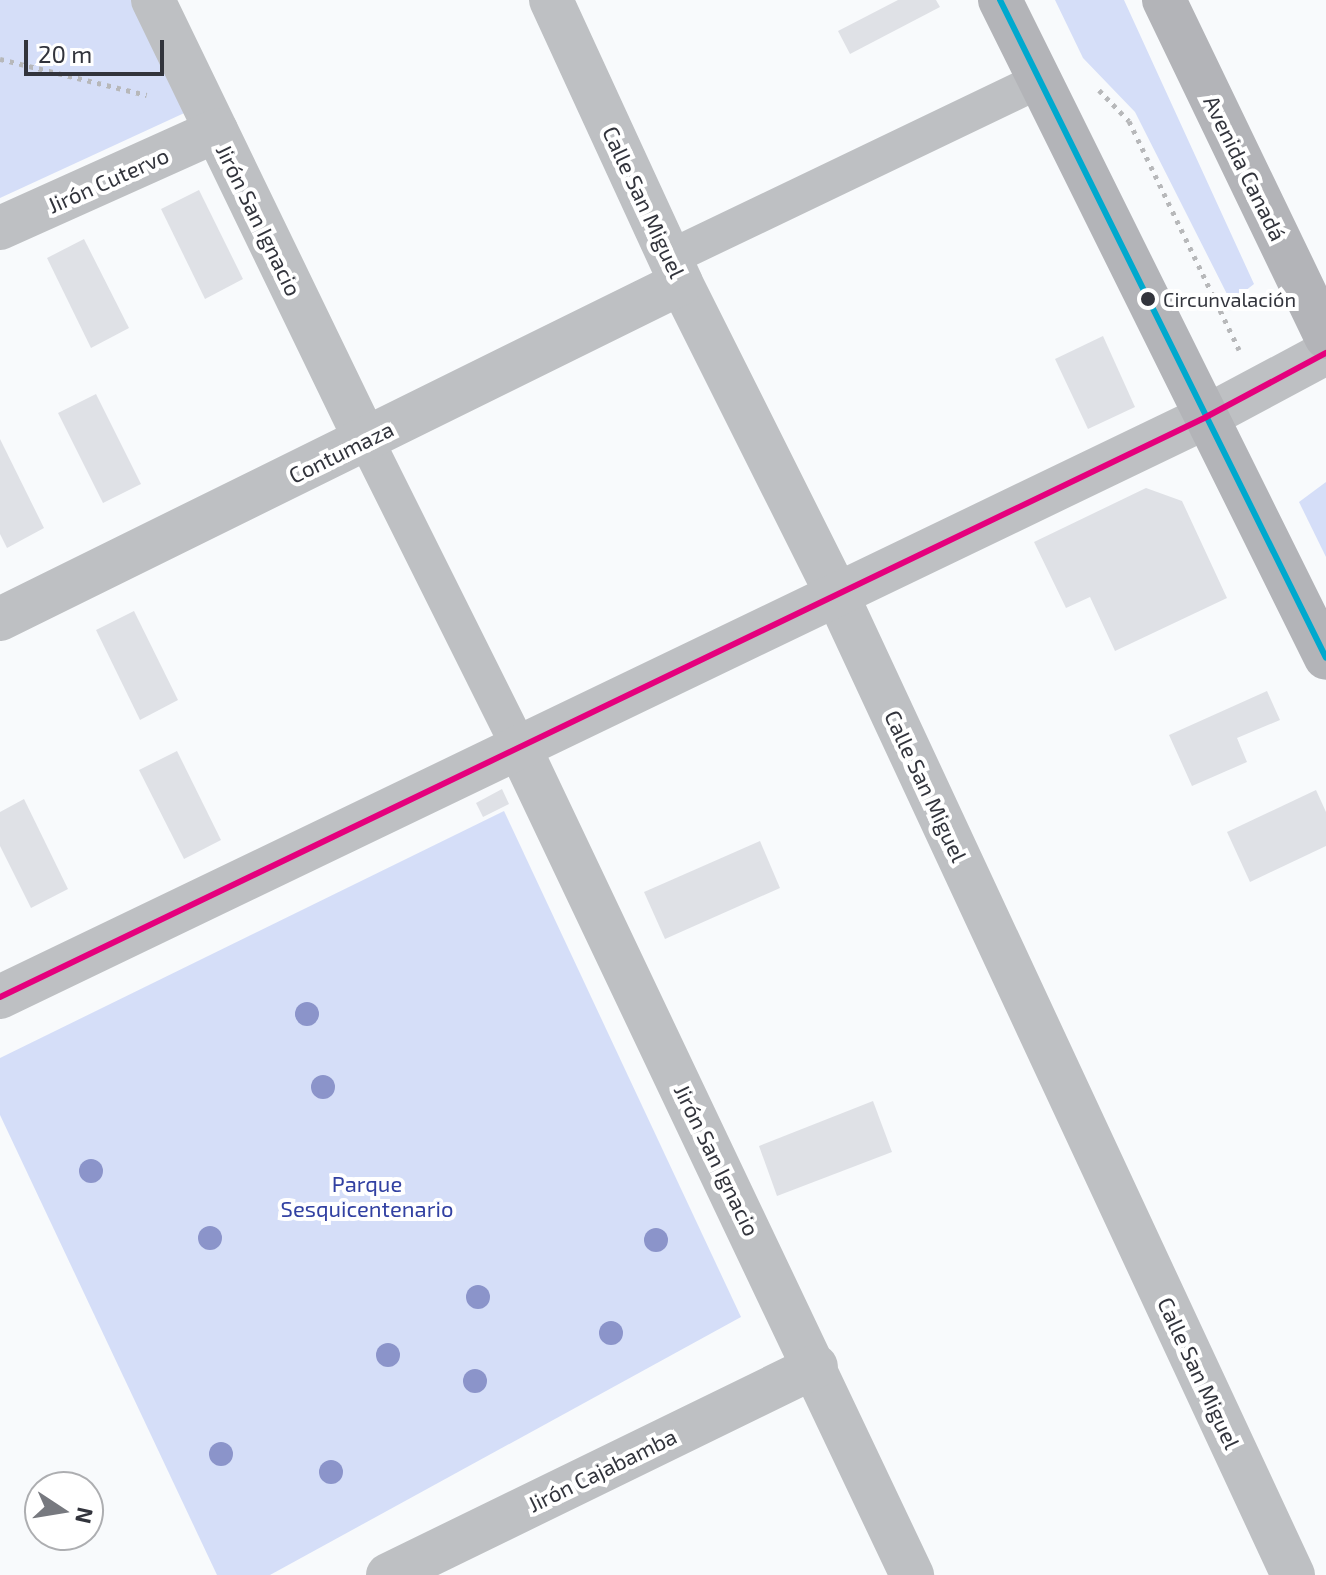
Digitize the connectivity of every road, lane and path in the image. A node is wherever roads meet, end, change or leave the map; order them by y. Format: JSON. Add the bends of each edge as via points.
{"nodes":[{"id":1,"x":153,"y":0,"type":"edge"},
{"id":2,"x":551,"y":0,"type":"edge"},
{"id":3,"x":1000,"y":0,"type":"edge"},
{"id":4,"x":1164,"y":0,"type":"edge"},
{"id":5,"x":0,"y":59,"type":"edge"},
{"id":6,"x":1089,"y":80,"type":"dead end"},
{"id":7,"x":1039,"y":81,"type":"junction"},
{"id":8,"x":150,"y":96,"type":"dead end"},
{"id":9,"x":216,"y":131,"type":"junction"},
{"id":10,"x":0,"y":228,"type":"edge"},
{"id":11,"x":675,"y":270,"type":"junction"},
{"id":12,"x":1231,"y":332,"type":"dead end"},
{"id":13,"x":1326,"y":337,"type":"edge"},
{"id":14,"x":1326,"y":353,"type":"edge"},
{"id":15,"x":1206,"y":417,"type":"junction"},
{"id":16,"x":366,"y":440,"type":"junction"},
{"id":17,"x":837,"y":595,"type":"junction"},
{"id":18,"x":0,"y":619,"type":"edge"},
{"id":19,"x":1326,"y":658,"type":"edge"},
{"id":20,"x":519,"y":747,"type":"junction"},
{"id":21,"x":0,"y":997,"type":"edge"},
{"id":22,"x":816,"y":1366,"type":"junction"},
{"id":23,"x":388,"y":1575,"type":"edge"},
{"id":24,"x":912,"y":1575,"type":"edge"},
{"id":25,"x":1293,"y":1575,"type":"edge"}],
"edges":[{"from":1,"to":9,"type":"street","name":"Jirón San Ignacio"},
{"from":2,"to":11,"type":"street","name":"Calle San Miguel"},
{"from":3,"to":7,"type":"main road"},
{"from":4,"to":13,"type":"main road","name":"Avenida Canadá"},
{"from":5,"to":8,"type":"path"},
{"from":6,"to":12,"type":"path","via":[[1129,121]]},
{"from":7,"to":11,"type":"street"},
{"from":7,"to":15,"type":"main road"},
{"from":9,"to":10,"type":"street","name":"Jirón Cutervo"},
{"from":9,"to":16,"type":"street","name":"Jirón San Ignacio"},
{"from":11,"to":16,"type":"street","name":"Contumaza"},
{"from":11,"to":17,"type":"street","name":"Calle San Miguel"},
{"from":14,"to":15,"type":"street"},
{"from":15,"to":17,"type":"street"},
{"from":15,"to":19,"type":"main road"},
{"from":16,"to":18,"type":"street","name":"Contumaza"},
{"from":16,"to":20,"type":"street"},
{"from":17,"to":20,"type":"street"},
{"from":17,"to":25,"type":"street","name":"Calle San Miguel"},
{"from":20,"to":21,"type":"street"},
{"from":20,"to":22,"type":"street","name":"Jirón San Ignacio"},
{"from":22,"to":23,"type":"street","name":"Jirón Cajabamba"},
{"from":22,"to":24,"type":"street","name":"Jirón San Ignacio"}]}
